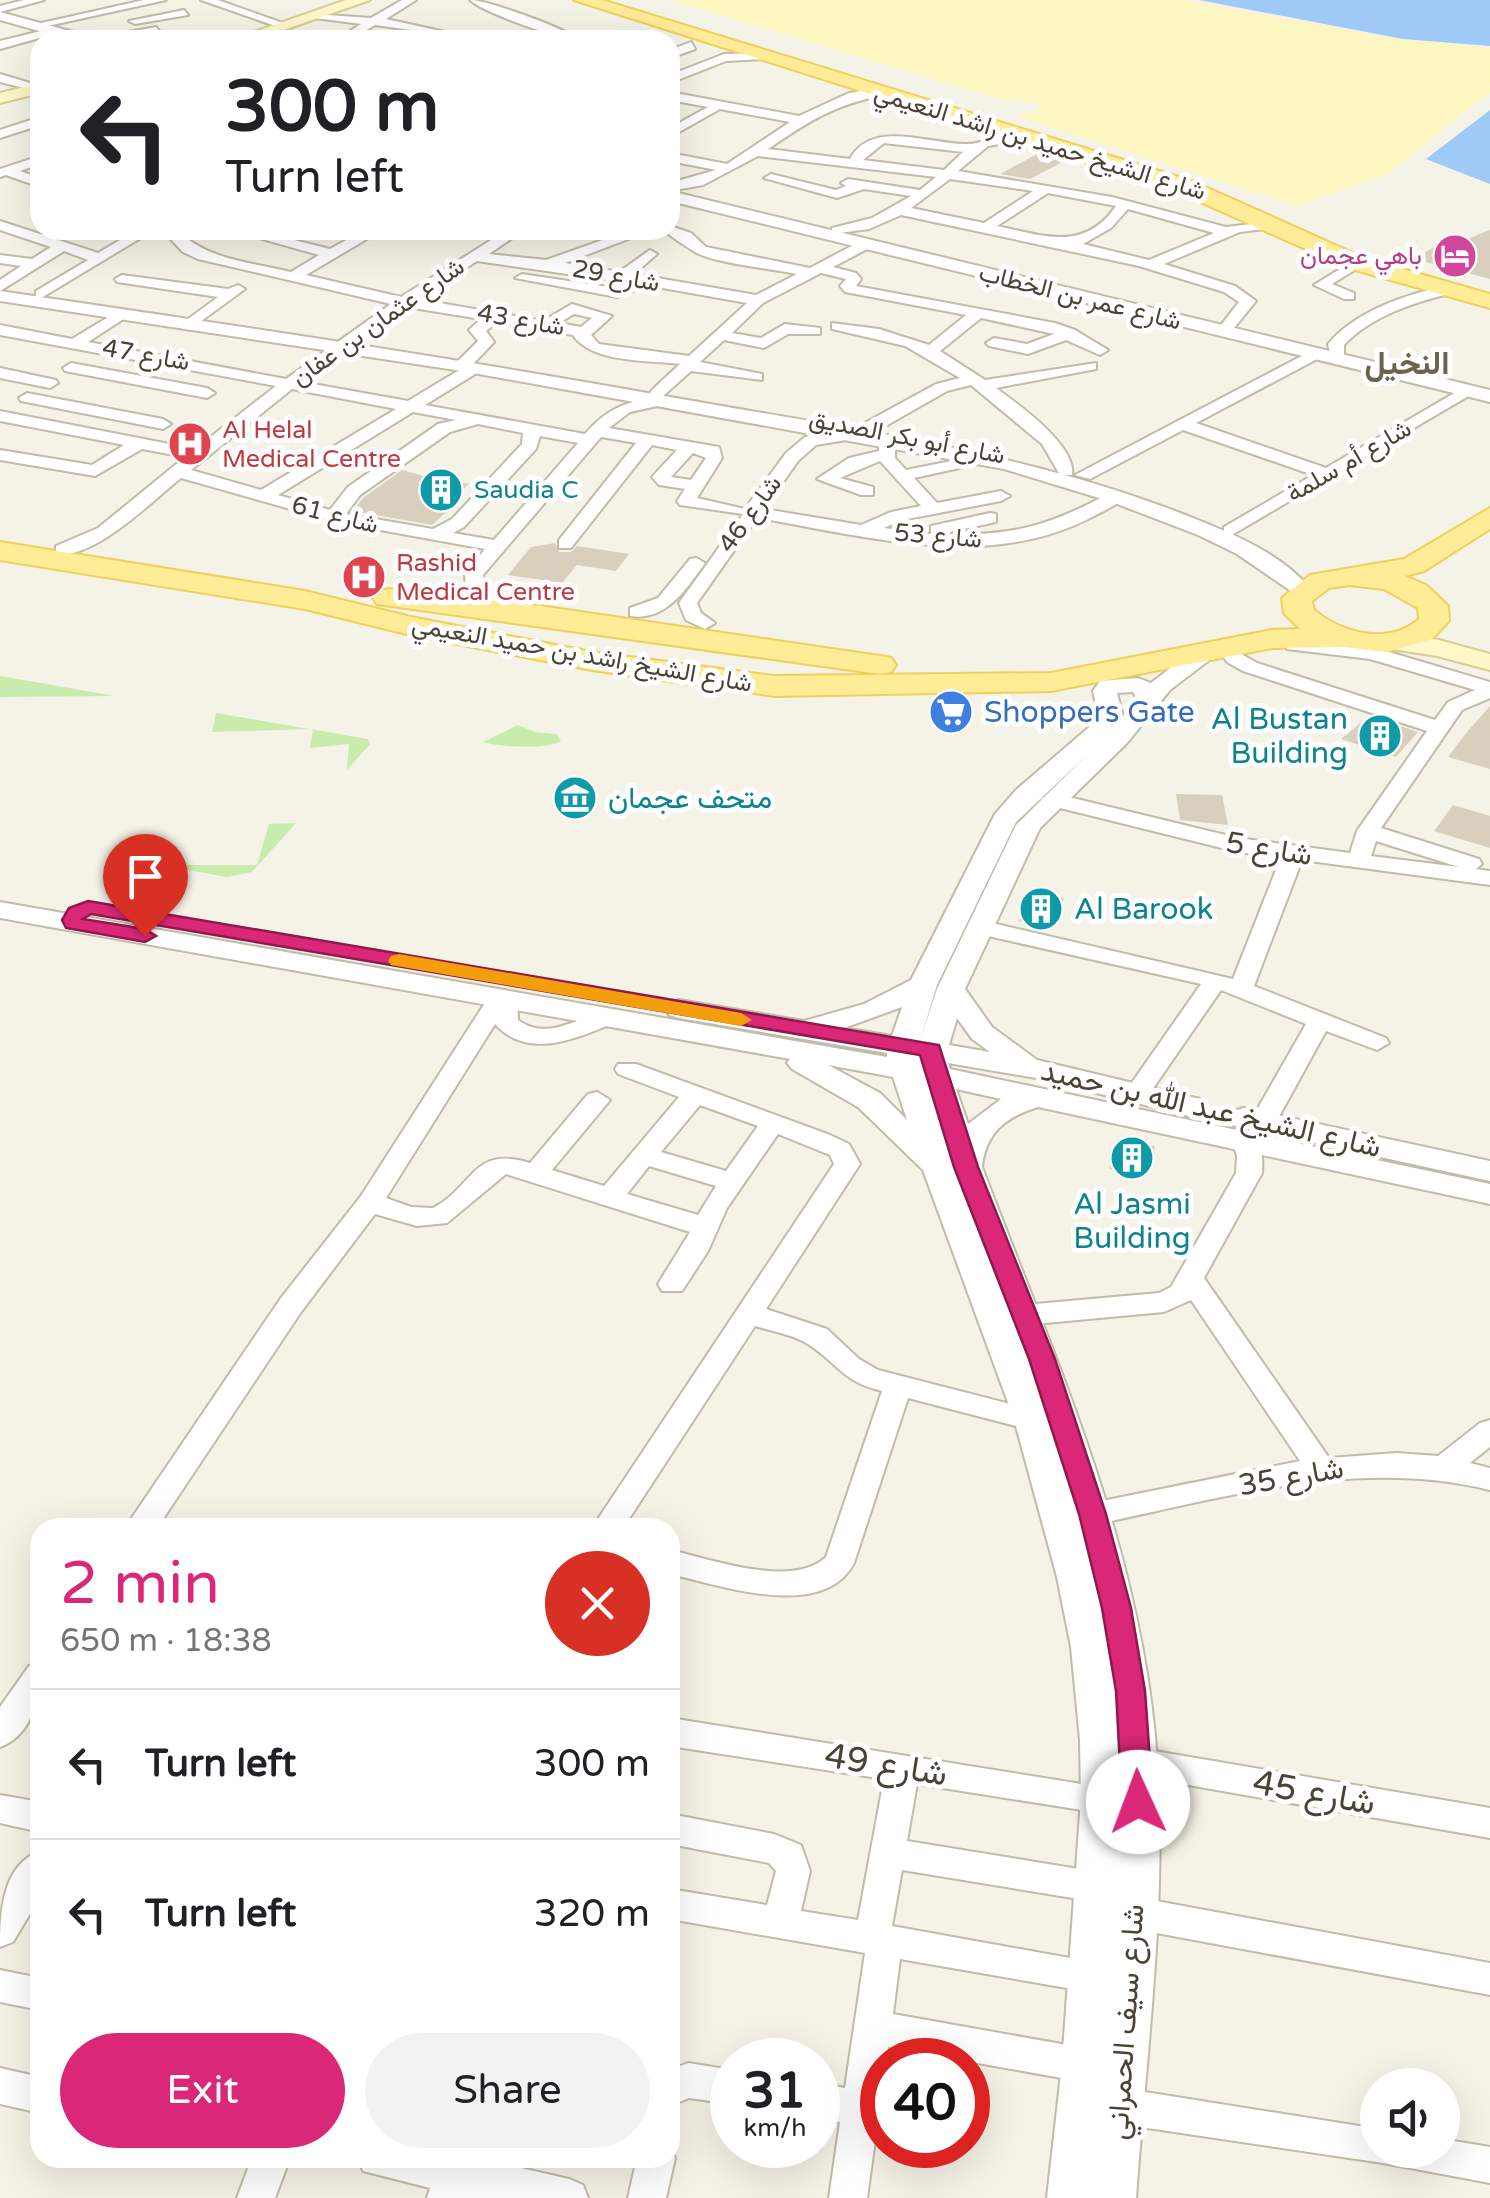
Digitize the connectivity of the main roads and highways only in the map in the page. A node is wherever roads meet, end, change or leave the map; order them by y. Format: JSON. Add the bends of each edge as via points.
{"nodes":[{"id":1,"x":362,"y":0,"type":"edge"},
{"id":2,"x":583,"y":0,"type":"edge"},
{"id":3,"x":609,"y":0,"type":"edge"},
{"id":4,"x":272,"y":30,"type":"edge"},
{"id":5,"x":665,"y":30,"type":"edge"},
{"id":6,"x":680,"y":35,"type":"edge"},
{"id":7,"x":762,"y":48,"type":"junction"},
{"id":8,"x":30,"y":91,"type":"edge"},
{"id":9,"x":0,"y":98,"type":"edge"},
{"id":10,"x":1490,"y":291,"type":"edge"},
{"id":11,"x":1490,"y":301,"type":"edge"},
{"id":12,"x":1490,"y":517,"type":"edge"},
{"id":13,"x":1490,"y":537,"type":"edge"},
{"id":14,"x":0,"y":540,"type":"edge"},
{"id":15,"x":0,"y":551,"type":"edge"},
{"id":16,"x":1366,"y":577,"type":"junction"},
{"id":17,"x":1298,"y":598,"type":"junction"},
{"id":18,"x":1431,"y":606,"type":"junction"},
{"id":19,"x":551,"y":616,"type":"junction"},
{"id":20,"x":1345,"y":638,"type":"junction"},
{"id":21,"x":1390,"y":642,"type":"junction"},
{"id":22,"x":518,"y":648,"type":"junction"},
{"id":23,"x":1490,"y":648,"type":"edge"},
{"id":24,"x":1490,"y":662,"type":"edge"}],
"edges":[{"from":1,"to":4,"type":"main road"},
{"from":2,"to":5,"type":"main road","name":"شارع الشيخ حميد بن راشد النعيمي"},
{"from":3,"to":7,"type":"main road","name":"شارع الشيخ حميد بن راشد النعيمي"},
{"from":6,"to":7,"type":"main road","name":"شارع الشيخ حميد بن راشد النعيمي","via":[[728,53]]},
{"from":7,"to":10,"type":"main road","name":"شارع الشيخ حميد بن راشد النعيمي","via":[[1216,186],[1358,251]]},
{"from":7,"to":11,"type":"main road","name":"شارع الشيخ حميد بن راشد النعيمي","via":[[847,89],[881,92],[991,134],[1023,136],[1203,192],[1356,263]]},
{"from":8,"to":9,"type":"main road"},
{"from":12,"to":16,"type":"main road","via":[[1414,565]]},
{"from":13,"to":18,"type":"main road","via":[[1435,574]]},
{"from":14,"to":19,"type":"main road","name":"شارع الشيخ راشد بن حميد النعيمي","via":[[62,550],[101,544],[320,590]]},
{"from":15,"to":22,"type":"main road","name":"شارع الشيخ راشد بن حميد النعيمي","via":[[305,600]]},
{"from":16,"to":17,"type":"main road","name":"شارع الشيخ راشد بن حميد النعيمي","via":[[1333,578]]},
{"from":16,"to":18,"type":"main road","via":[[1401,584]]},
{"from":17,"to":19,"type":"main road","name":"شارع الشيخ راشد بن حميد النعيمي","via":[[1269,618],[1070,656],[952,667],[857,662]]},
{"from":17,"to":20,"type":"main road","via":[[1306,620]]},
{"from":18,"to":21,"type":"main road","via":[[1429,628]]},
{"from":18,"to":23,"type":"main road"},
{"from":19,"to":22,"type":"main road","via":[[514,632]]},
{"from":20,"to":21,"type":"main road","name":"شارع الشيخ راشد بن حميد النعيمي"},
{"from":20,"to":22,"type":"main road","name":"شارع الشيخ راشد بن حميد النعيمي","via":[[1300,636],[1050,682],[774,686]]},
{"from":21,"to":24,"type":"main road"}]}
